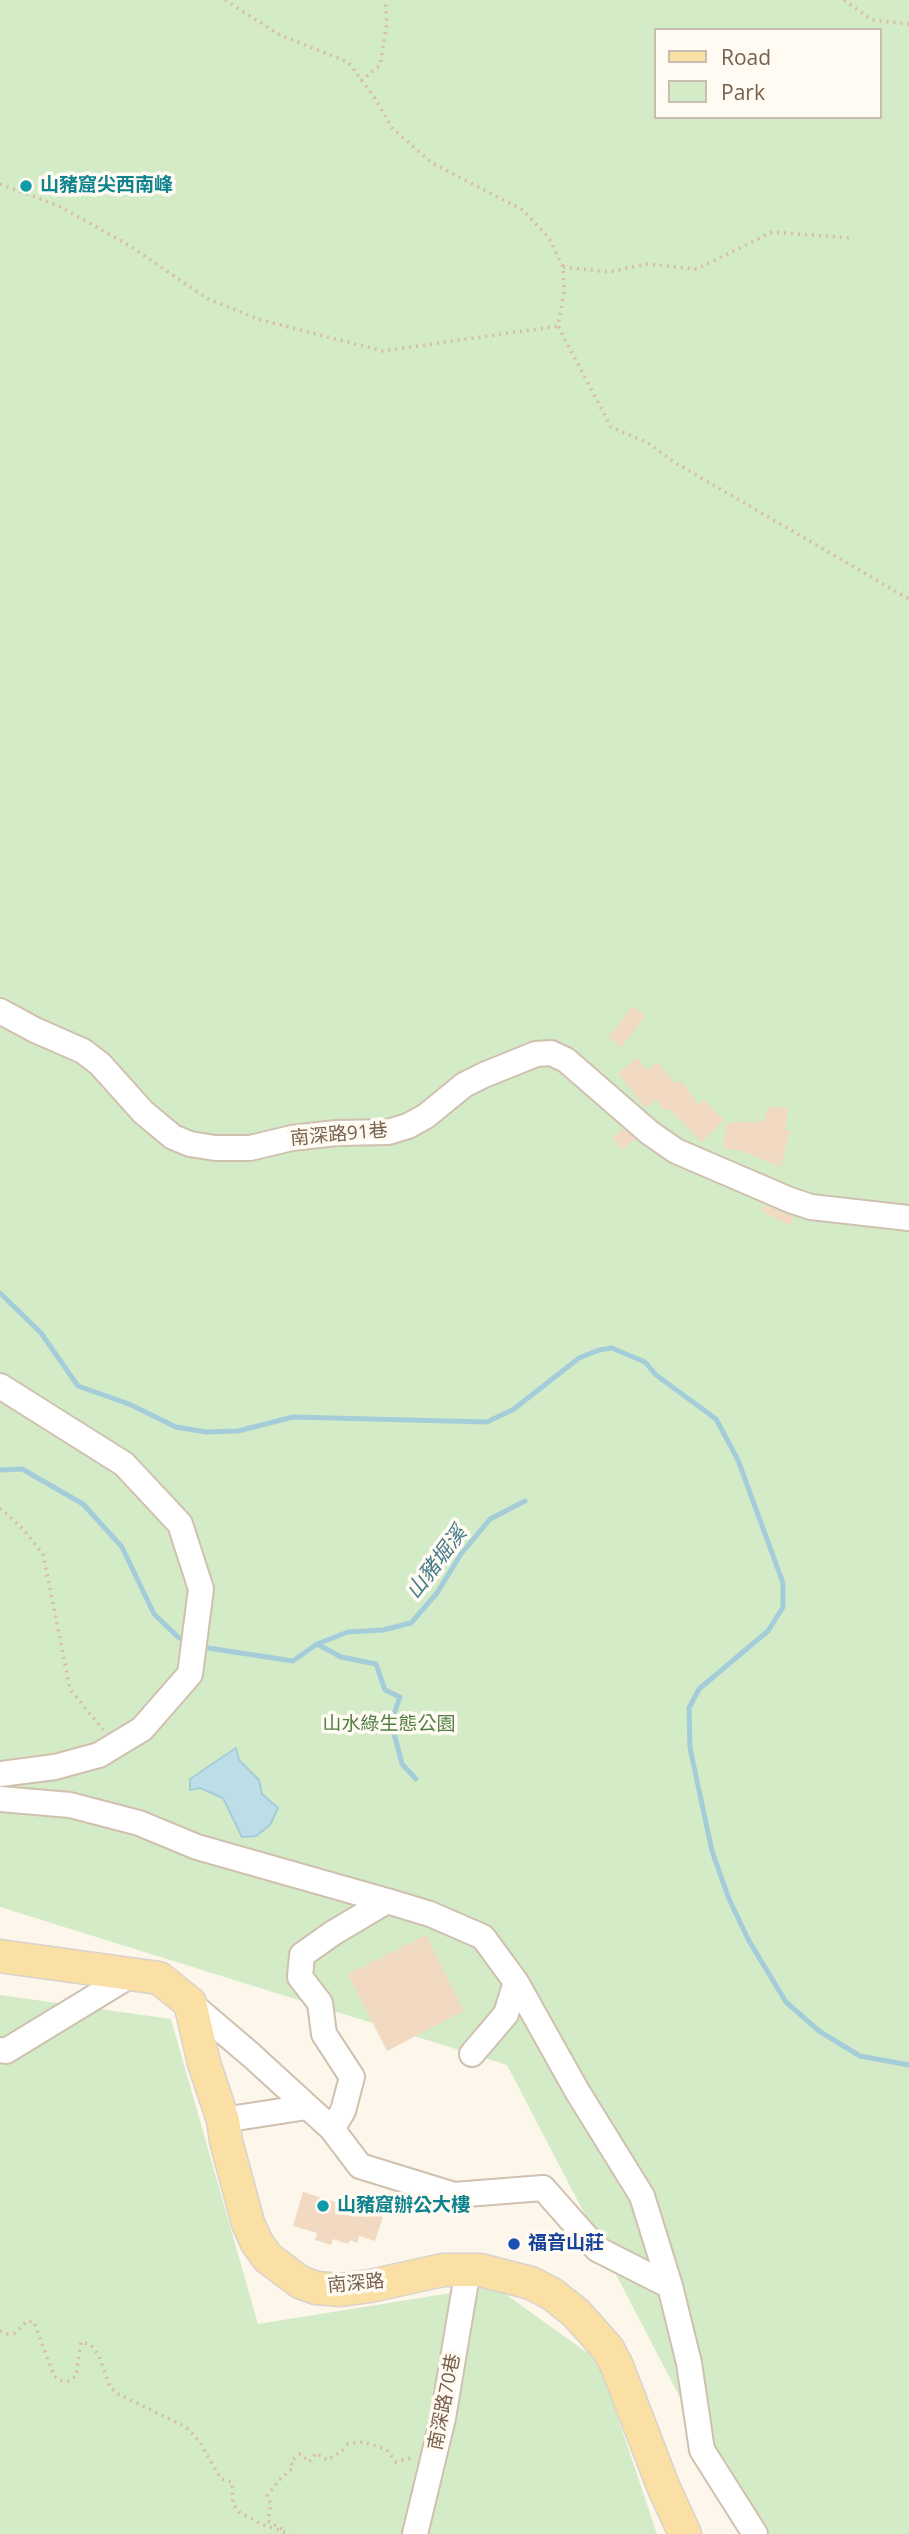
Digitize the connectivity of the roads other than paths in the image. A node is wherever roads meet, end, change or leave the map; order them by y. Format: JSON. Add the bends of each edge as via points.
{"nodes":[{"id":1,"x":0,"y":1011,"type":"edge"},
{"id":2,"x":909,"y":1218,"type":"edge"},
{"id":3,"x":0,"y":1386,"type":"edge"},
{"id":4,"x":0,"y":1774,"type":"edge"},
{"id":5,"x":0,"y":1799,"type":"edge"},
{"id":6,"x":387,"y":1901,"type":"junction"},
{"id":7,"x":0,"y":1956,"type":"edge"},
{"id":8,"x":134,"y":1973,"type":"junction"},
{"id":9,"x":516,"y":1982,"type":"junction"},
{"id":10,"x":190,"y":2003,"type":"junction"},
{"id":11,"x":0,"y":2050,"type":"edge"},
{"id":12,"x":472,"y":2054,"type":"dead end"},
{"id":13,"x":307,"y":2107,"type":"junction"},
{"id":14,"x":223,"y":2120,"type":"junction"},
{"id":15,"x":332,"y":2129,"type":"junction"},
{"id":16,"x":468,"y":2269,"type":"junction"},
{"id":17,"x":670,"y":2286,"type":"junction"},
{"id":18,"x":415,"y":2534,"type":"edge"},
{"id":19,"x":685,"y":2534,"type":"edge"},
{"id":20,"x":755,"y":2534,"type":"edge"}],
"edges":[{"from":1,"to":2,"type":"street","name":"南深路91巷","via":[[83,1051],[143,1112],[173,1137],[190,1144],[250,1148],[325,1134],[388,1132],[426,1116],[484,1075],[536,1054],[551,1053],[566,1060],[676,1151],[811,1207]]},
{"from":3,"to":4,"type":"street","via":[[124,1464],[180,1524],[201,1589],[190,1674],[142,1729],[99,1755],[55,1768]]},
{"from":5,"to":6,"type":"street","via":[[70,1805],[139,1823],[197,1847]]},
{"from":6,"to":9,"type":"street","via":[[483,1937]]},
{"from":6,"to":15,"type":"street","via":[[302,1955],[300,1977],[320,2003],[324,2034],[352,2077]]},
{"from":7,"to":8,"type":"main road"},
{"from":8,"to":10,"type":"main road","via":[[159,1978]]},
{"from":8,"to":11,"type":"street","via":[[6,2051]]},
{"from":9,"to":12,"type":"street","via":[[506,2014]]},
{"from":9,"to":17,"type":"street","via":[[642,2196]]},
{"from":10,"to":13,"type":"street"},
{"from":10,"to":14,"type":"main road","name":"南深路"},
{"from":13,"to":14,"type":"street"},
{"from":13,"to":15,"type":"street"},
{"from":14,"to":16,"type":"main road","name":"南深路","via":[[257,2243],[268,2258],[300,2282],[341,2290]]},
{"from":15,"to":17,"type":"street","via":[[360,2166],[454,2195],[542,2189],[597,2249]]},
{"from":16,"to":18,"type":"street","name":"南深路70巷","via":[[443,2418]]},
{"from":16,"to":19,"type":"main road","name":"南深路","via":[[531,2283],[552,2294],[596,2334],[617,2366]]},
{"from":17,"to":20,"type":"street","via":[[689,2363],[702,2450]]}]}
